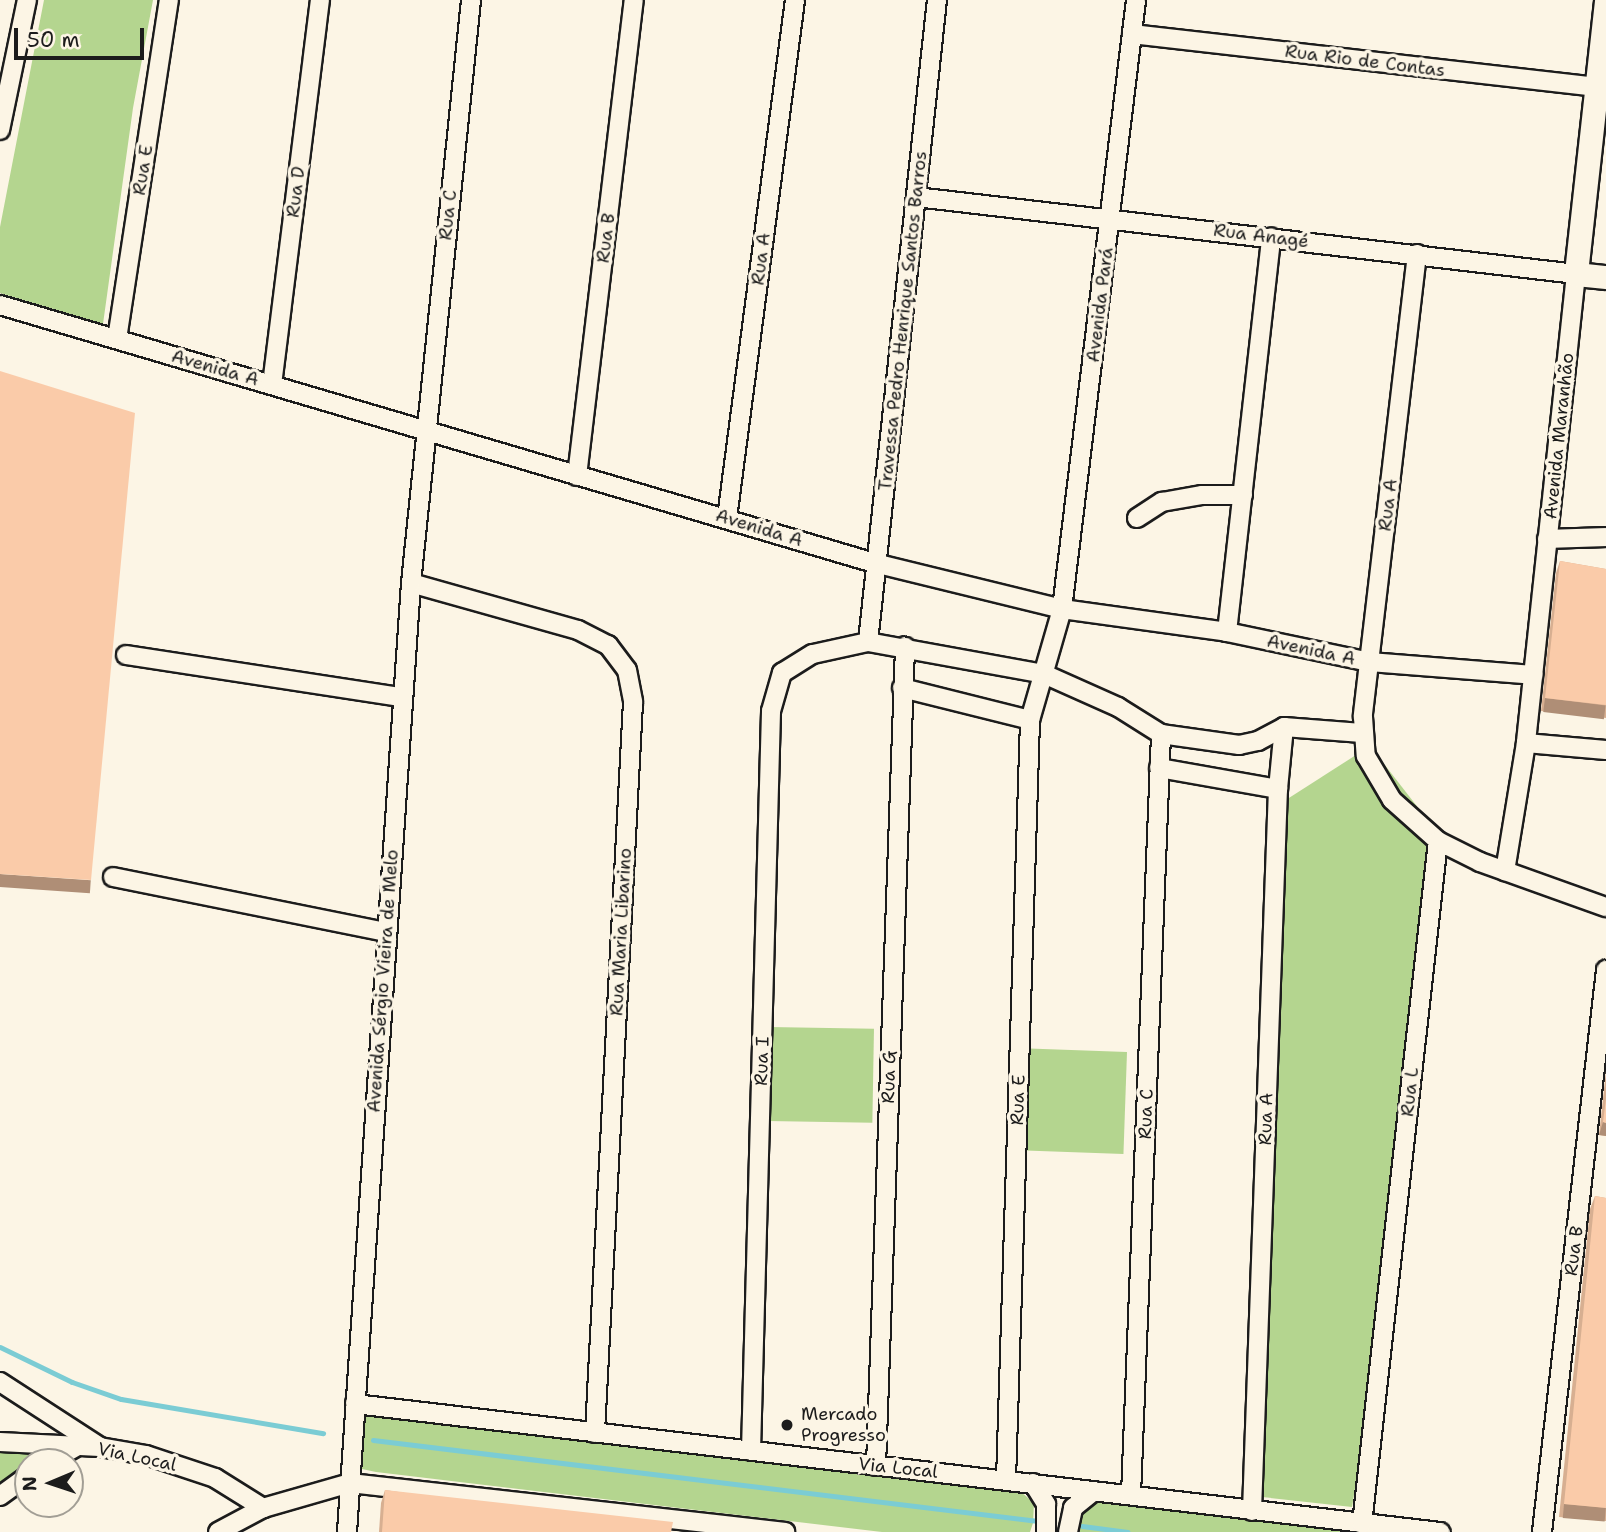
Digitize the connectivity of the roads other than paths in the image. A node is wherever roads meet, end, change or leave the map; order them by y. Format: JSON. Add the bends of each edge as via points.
{"nodes":[{"id":1,"x":27,"y":0,"type":"edge"},
{"id":2,"x":169,"y":0,"type":"edge"},
{"id":3,"x":320,"y":0,"type":"edge"},
{"id":4,"x":471,"y":0,"type":"edge"},
{"id":5,"x":634,"y":0,"type":"edge"},
{"id":6,"x":795,"y":0,"type":"edge"},
{"id":7,"x":937,"y":0,"type":"edge"},
{"id":8,"x":1136,"y":0,"type":"edge"},
{"id":9,"x":1606,"y":1,"type":"edge"},
{"id":10,"x":1132,"y":34,"type":"junction"},
{"id":11,"x":1597,"y":88,"type":"junction"},
{"id":12,"x":0,"y":130,"type":"edge"},
{"id":13,"x":916,"y":197,"type":"junction"},
{"id":14,"x":1111,"y":219,"type":"junction"},
{"id":15,"x":1271,"y":237,"type":"junction"},
{"id":16,"x":1417,"y":254,"type":"junction"},
{"id":17,"x":1576,"y":274,"type":"junction"},
{"id":18,"x":1606,"y":277,"type":"edge"},
{"id":19,"x":0,"y":305,"type":"edge"},
{"id":20,"x":117,"y":339,"type":"junction"},
{"id":21,"x":272,"y":385,"type":"junction"},
{"id":22,"x":424,"y":430,"type":"junction"},
{"id":23,"x":577,"y":476,"type":"junction"},
{"id":24,"x":1243,"y":495,"type":"junction"},
{"id":25,"x":727,"y":518,"type":"junction"},
{"id":26,"x":1138,"y":518,"type":"dead end"},
{"id":27,"x":1606,"y":537,"type":"edge"},
{"id":28,"x":1548,"y":540,"type":"junction"},
{"id":29,"x":878,"y":564,"type":"junction"},
{"id":30,"x":411,"y":583,"type":"junction"},
{"id":31,"x":1062,"y":609,"type":"junction"},
{"id":32,"x":1227,"y":632,"type":"junction"},
{"id":33,"x":868,"y":642,"type":"junction"},
{"id":34,"x":905,"y":647,"type":"junction"},
{"id":35,"x":126,"y":655,"type":"dead end"},
{"id":36,"x":1369,"y":662,"type":"junction"},
{"id":37,"x":1044,"y":674,"type":"junction"},
{"id":38,"x":1533,"y":675,"type":"junction"},
{"id":39,"x":902,"y":688,"type":"junction"},
{"id":40,"x":402,"y":697,"type":"junction"},
{"id":41,"x":1030,"y":720,"type":"junction"},
{"id":42,"x":1284,"y":727,"type":"junction"},
{"id":43,"x":1362,"y":733,"type":"junction"},
{"id":44,"x":1161,"y":734,"type":"junction"},
{"id":45,"x":1526,"y":743,"type":"junction"},
{"id":46,"x":1606,"y":750,"type":"edge"},
{"id":47,"x":1159,"y":768,"type":"junction"},
{"id":48,"x":1278,"y":789,"type":"junction"},
{"id":49,"x":1438,"y":841,"type":"junction"},
{"id":50,"x":1505,"y":871,"type":"junction"},
{"id":51,"x":113,"y":877,"type":"dead end"},
{"id":52,"x":1606,"y":907,"type":"edge"},
{"id":53,"x":385,"y":932,"type":"junction"},
{"id":54,"x":1606,"y":970,"type":"edge"},
{"id":55,"x":0,"y":1382,"type":"edge"},
{"id":56,"x":355,"y":1404,"type":"junction"},
{"id":57,"x":596,"y":1433,"type":"junction"},
{"id":58,"x":0,"y":1442,"type":"edge"},
{"id":59,"x":78,"y":1446,"type":"junction"},
{"id":60,"x":100,"y":1447,"type":"junction"},
{"id":61,"x":74,"y":1448,"type":"edge"},
{"id":62,"x":751,"y":1451,"type":"junction"},
{"id":63,"x":876,"y":1466,"type":"junction"},
{"id":64,"x":1006,"y":1480,"type":"junction"},
{"id":65,"x":350,"y":1483,"type":"junction"},
{"id":66,"x":1033,"y":1483,"type":"junction"},
{"id":67,"x":1094,"y":1491,"type":"junction"},
{"id":68,"x":1131,"y":1495,"type":"junction"},
{"id":69,"x":263,"y":1508,"type":"junction"},
{"id":70,"x":1252,"y":1511,"type":"junction"},
{"id":71,"x":1362,"y":1524,"type":"junction"},
{"id":72,"x":736,"y":1529,"type":"edge"},
{"id":73,"x":218,"y":1532,"type":"edge"},
{"id":74,"x":347,"y":1532,"type":"edge"},
{"id":75,"x":785,"y":1532,"type":"edge"},
{"id":76,"x":1046,"y":1532,"type":"edge"},
{"id":77,"x":1068,"y":1532,"type":"edge"},
{"id":78,"x":1440,"y":1532,"type":"edge"},
{"id":79,"x":1542,"y":1532,"type":"edge"}],
"edges":[{"from":1,"to":12,"type":"street"},
{"from":2,"to":20,"type":"street","name":"Rua E"},
{"from":3,"to":21,"type":"street","name":"Rua D"},
{"from":4,"to":22,"type":"street","name":"Rua C"},
{"from":5,"to":23,"type":"street","name":"Rua B"},
{"from":6,"to":25,"type":"street","name":"Rua A"},
{"from":7,"to":13,"type":"street","name":"Travessa Pedro Henrique Santos Barros"},
{"from":8,"to":10,"type":"street","name":"Avenida Pará"},
{"from":9,"to":11,"type":"main road","name":"Avenida Maranhão"},
{"from":10,"to":11,"type":"street","name":"Rua Rio de Contas"},
{"from":10,"to":14,"type":"street","name":"Avenida Pará"},
{"from":11,"to":17,"type":"main road","name":"Avenida Maranhão"},
{"from":13,"to":14,"type":"street","name":"Rua Anagé"},
{"from":13,"to":29,"type":"street","name":"Travessa Pedro Henrique Santos Barros"},
{"from":14,"to":15,"type":"street","name":"Rua Anagé"},
{"from":14,"to":31,"type":"street","name":"Avenida Pará"},
{"from":15,"to":16,"type":"street","name":"Rua Anagé"},
{"from":15,"to":24,"type":"street"},
{"from":16,"to":17,"type":"street","name":"Rua Anagé"},
{"from":16,"to":36,"type":"street","name":"Rua A"},
{"from":17,"to":18,"type":"main road","name":"Rua Anagé"},
{"from":17,"to":28,"type":"street","name":"Avenida Maranhão"},
{"from":19,"to":20,"type":"street","name":"Avenida A"},
{"from":20,"to":21,"type":"street","name":"Avenida A"},
{"from":21,"to":22,"type":"street","name":"Avenida A"},
{"from":22,"to":23,"type":"street","name":"Avenida A"},
{"from":22,"to":30,"type":"street","name":"Avenida Sérgio Vieira de Melo"},
{"from":23,"to":25,"type":"street","name":"Avenida A"},
{"from":24,"to":26,"type":"street","via":[[1202,495],[1162,502]]},
{"from":24,"to":32,"type":"street"},
{"from":25,"to":29,"type":"street","name":"Avenida A"},
{"from":27,"to":28,"type":"street"},
{"from":28,"to":38,"type":"street","name":"Avenida Maranhão"},
{"from":29,"to":31,"type":"street","name":"Avenida A"},
{"from":29,"to":33,"type":"street","name":"Travessa Pedro Henrique Santos Barros"},
{"from":30,"to":40,"type":"street","name":"Avenida Sérgio Vieira de Melo"},
{"from":30,"to":57,"type":"street","name":"Rua Maria Libarino","via":[[578,630],[608,645],[626,670],[633,702]]},
{"from":31,"to":32,"type":"street","name":"Avenida A"},
{"from":31,"to":37,"type":"street","name":"Avenida Pará"},
{"from":32,"to":36,"type":"street","name":"Avenida A"},
{"from":33,"to":34,"type":"street"},
{"from":33,"to":62,"type":"street","name":"Rua I","via":[[813,654],[782,673],[771,711]]},
{"from":34,"to":37,"type":"street"},
{"from":34,"to":39,"type":"street","name":"Rua G"},
{"from":35,"to":40,"type":"street"},
{"from":36,"to":38,"type":"street","name":"Avenida A"},
{"from":36,"to":43,"type":"street","name":"Rua A"},
{"from":37,"to":41,"type":"street","name":"Rua E"},
{"from":37,"to":44,"type":"street","via":[[1118,707]]},
{"from":38,"to":45,"type":"street","name":"Avenida Maranhão"},
{"from":39,"to":41,"type":"street"},
{"from":39,"to":63,"type":"street","name":"Rua G"},
{"from":40,"to":53,"type":"street","name":"Avenida Sérgio Vieira de Melo"},
{"from":41,"to":64,"type":"street","name":"Rua E"},
{"from":42,"to":43,"type":"street"},
{"from":42,"to":44,"type":"street","via":[[1239,745]]},
{"from":42,"to":48,"type":"street","name":"Rua A"},
{"from":43,"to":49,"type":"street","name":"Rua A","via":[[1366,756],[1392,800]]},
{"from":44,"to":47,"type":"street","name":"Rua C"},
{"from":45,"to":46,"type":"street"},
{"from":45,"to":50,"type":"street","name":"Avenida Maranhão"},
{"from":47,"to":48,"type":"street"},
{"from":47,"to":68,"type":"street","name":"Rua C"},
{"from":48,"to":70,"type":"street","name":"Rua A"},
{"from":49,"to":50,"type":"street"},
{"from":49,"to":71,"type":"street","name":"Rua L"},
{"from":50,"to":52,"type":"street"},
{"from":51,"to":53,"type":"street"},
{"from":53,"to":56,"type":"street","name":"Avenida Sérgio Vieira de Melo"},
{"from":54,"to":79,"type":"street","name":"Rua B"},
{"from":55,"to":60,"type":"street"},
{"from":56,"to":57,"type":"street","name":"Via Local"},
{"from":56,"to":65,"type":"street","name":"Avenida Sérgio Vieira de Melo"},
{"from":57,"to":62,"type":"street","name":"Via Local"},
{"from":58,"to":59,"type":"street","name":"Via Local"},
{"from":59,"to":60,"type":"street","name":"Via Local"},
{"from":59,"to":61,"type":"street"},
{"from":60,"to":69,"type":"street","name":"Via Local","via":[[195,1470]]},
{"from":62,"to":63,"type":"street","name":"Via Local"},
{"from":63,"to":64,"type":"street","name":"Via Local"},
{"from":64,"to":66,"type":"street","name":"Via Local"},
{"from":65,"to":69,"type":"street"},
{"from":65,"to":72,"type":"street"},
{"from":65,"to":74,"type":"street","name":"Avenida Sérgio Vieira de Melo"},
{"from":66,"to":67,"type":"street","name":"Via Local"},
{"from":66,"to":76,"type":"street","via":[[1046,1504]]},
{"from":67,"to":68,"type":"street","name":"Via Local"},
{"from":67,"to":77,"type":"street","via":[[1073,1508]]},
{"from":68,"to":70,"type":"street","name":"Via Local"},
{"from":69,"to":73,"type":"street"},
{"from":70,"to":71,"type":"street","name":"Via Local"},
{"from":71,"to":78,"type":"street","name":"Via Local"},
{"from":72,"to":75,"type":"street"}]}
